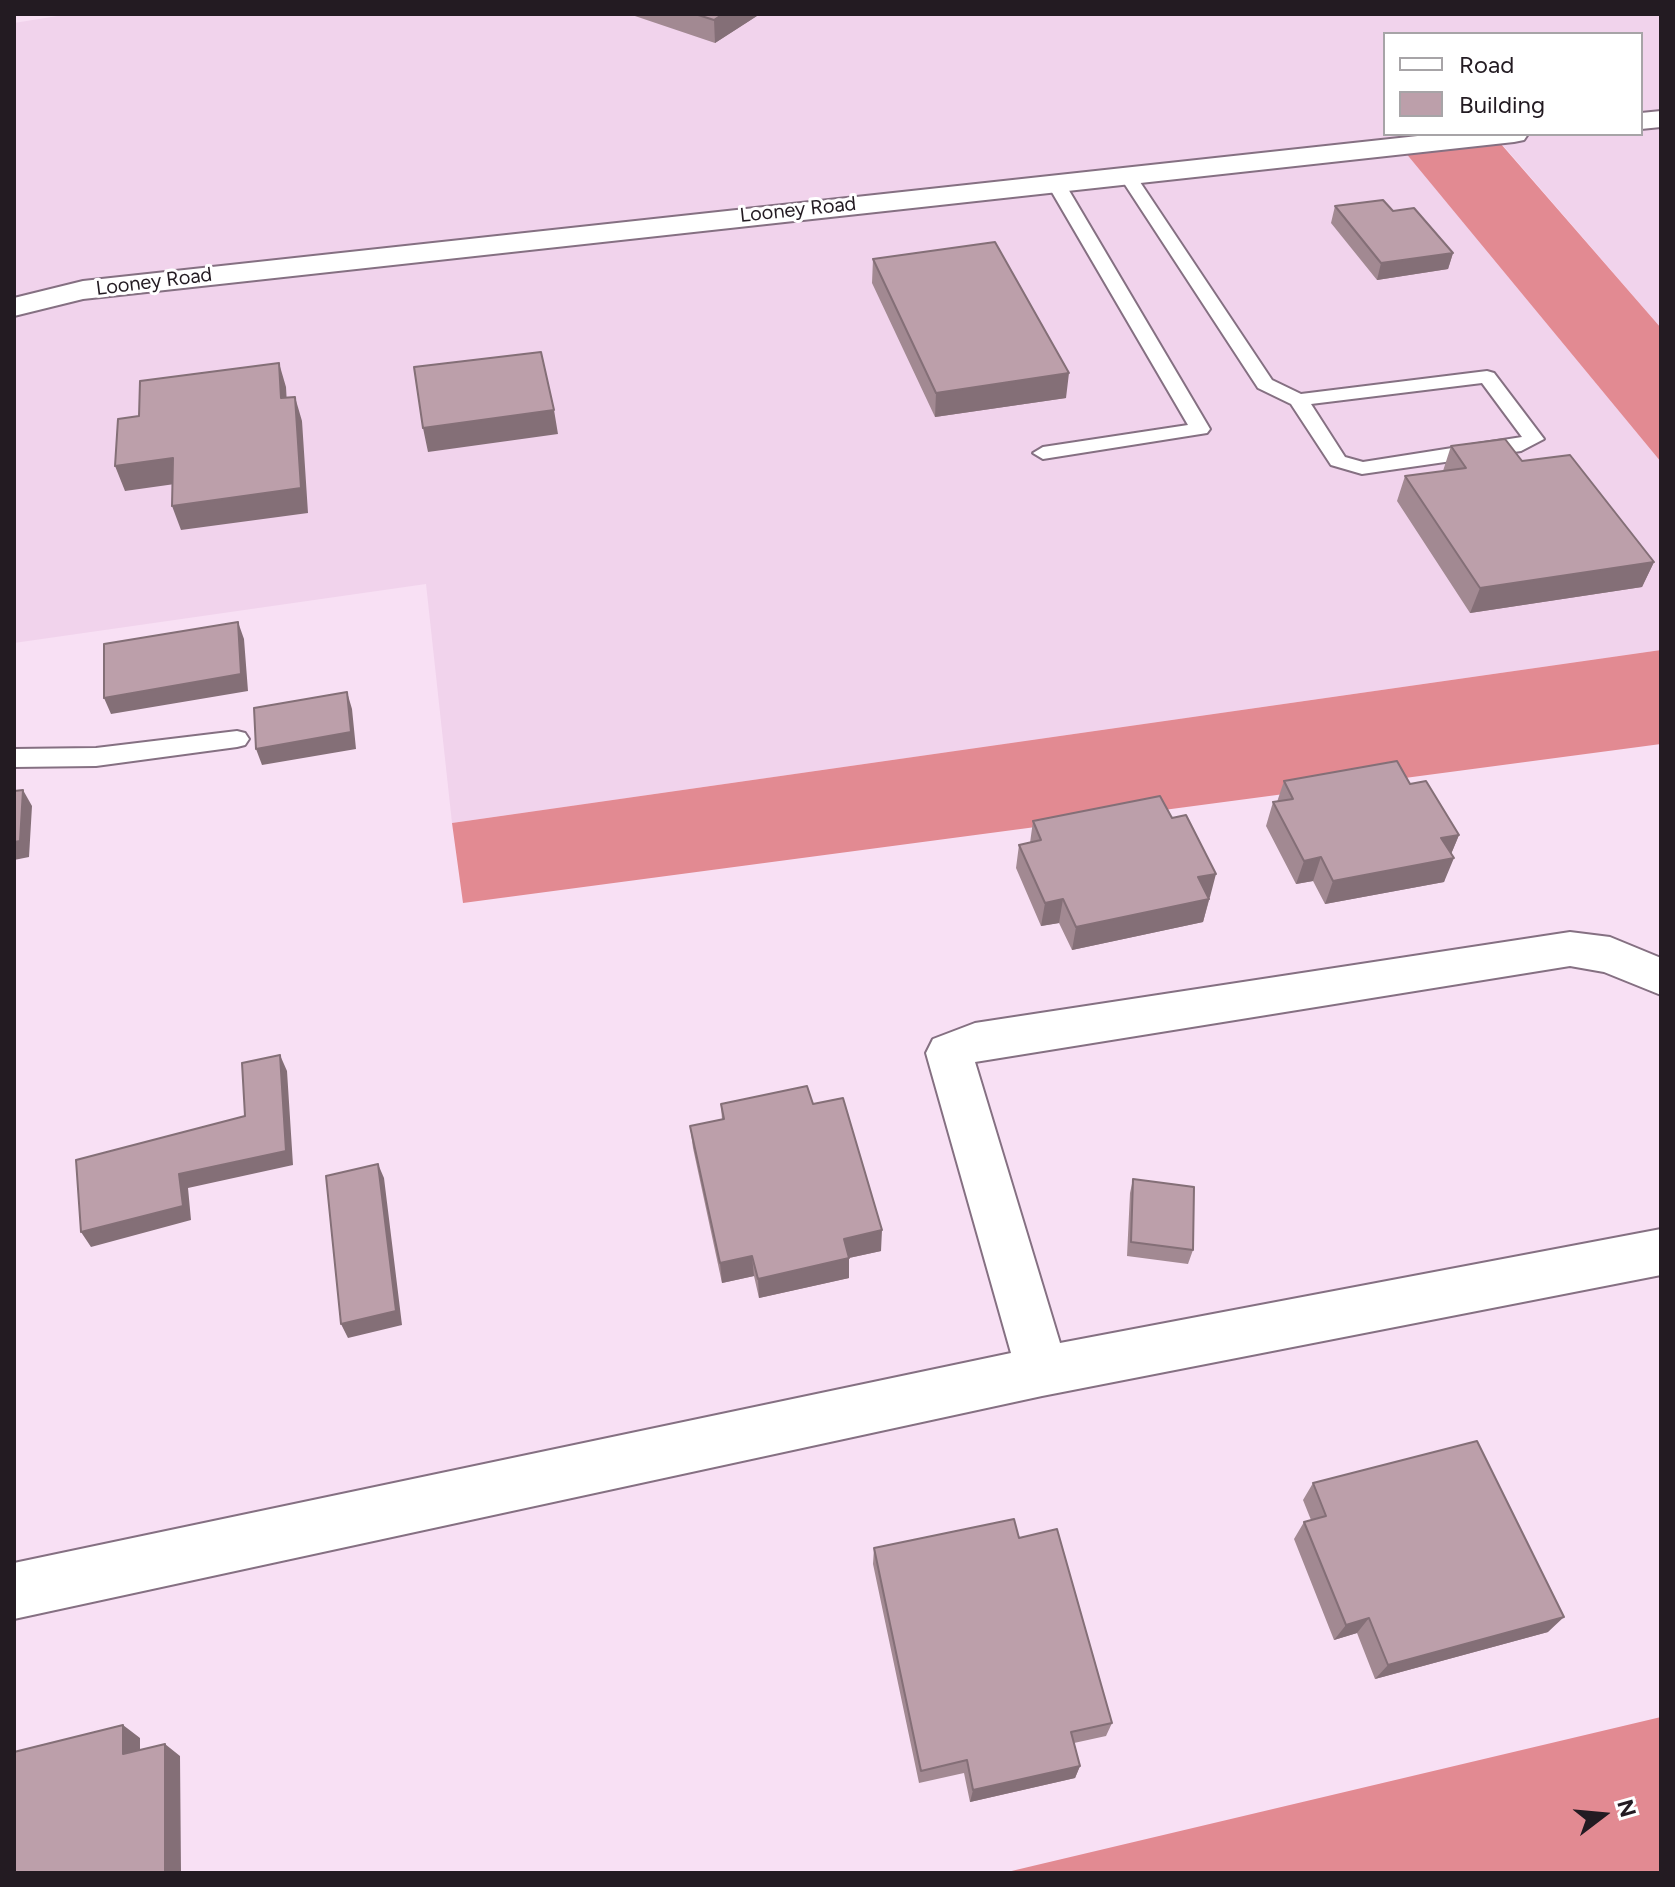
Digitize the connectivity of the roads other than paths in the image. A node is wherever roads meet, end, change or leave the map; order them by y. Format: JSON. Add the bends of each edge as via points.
{"nodes":[{"id":1,"x":1495,"y":136,"type":"edge"},
{"id":2,"x":1126,"y":174,"type":"junction"},
{"id":3,"x":1055,"y":182,"type":"junction"},
{"id":4,"x":14,"y":290,"type":"edge"},
{"id":5,"x":83,"y":290,"type":"junction"},
{"id":6,"x":14,"y":307,"type":"edge"},
{"id":7,"x":1298,"y":400,"type":"junction"},
{"id":8,"x":1043,"y":453,"type":"dead end"},
{"id":9,"x":237,"y":739,"type":"dead end"},
{"id":10,"x":14,"y":758,"type":"edge"},
{"id":11,"x":1661,"y":977,"type":"edge"},
{"id":12,"x":1661,"y":1252,"type":"edge"},
{"id":13,"x":1042,"y":1371,"type":"junction"},
{"id":14,"x":14,"y":1591,"type":"edge"}],
"edges":[{"from":1,"to":2,"type":"street","name":"Looney Road"},
{"from":2,"to":3,"type":"street","name":"Looney Road"},
{"from":2,"to":7,"type":"lane","via":[[1265,384]]},
{"from":3,"to":5,"type":"street","name":"Looney Road"},
{"from":3,"to":8,"type":"lane","via":[[1200,429]]},
{"from":4,"to":5,"type":"street","name":"Looney Road"},
{"from":5,"to":6,"type":"street","name":"Looney Road"},
{"from":7,"to":7,"type":"lane","via":[[1487,377],[1534,439],[1362,468],[1338,461]]},
{"from":9,"to":10,"type":"lane","via":[[96,757]]},
{"from":11,"to":13,"type":"street","via":[[1610,955],[1570,949],[1003,1037],[949,1053]]},
{"from":12,"to":13,"type":"street"},
{"from":13,"to":14,"type":"street"}]}
